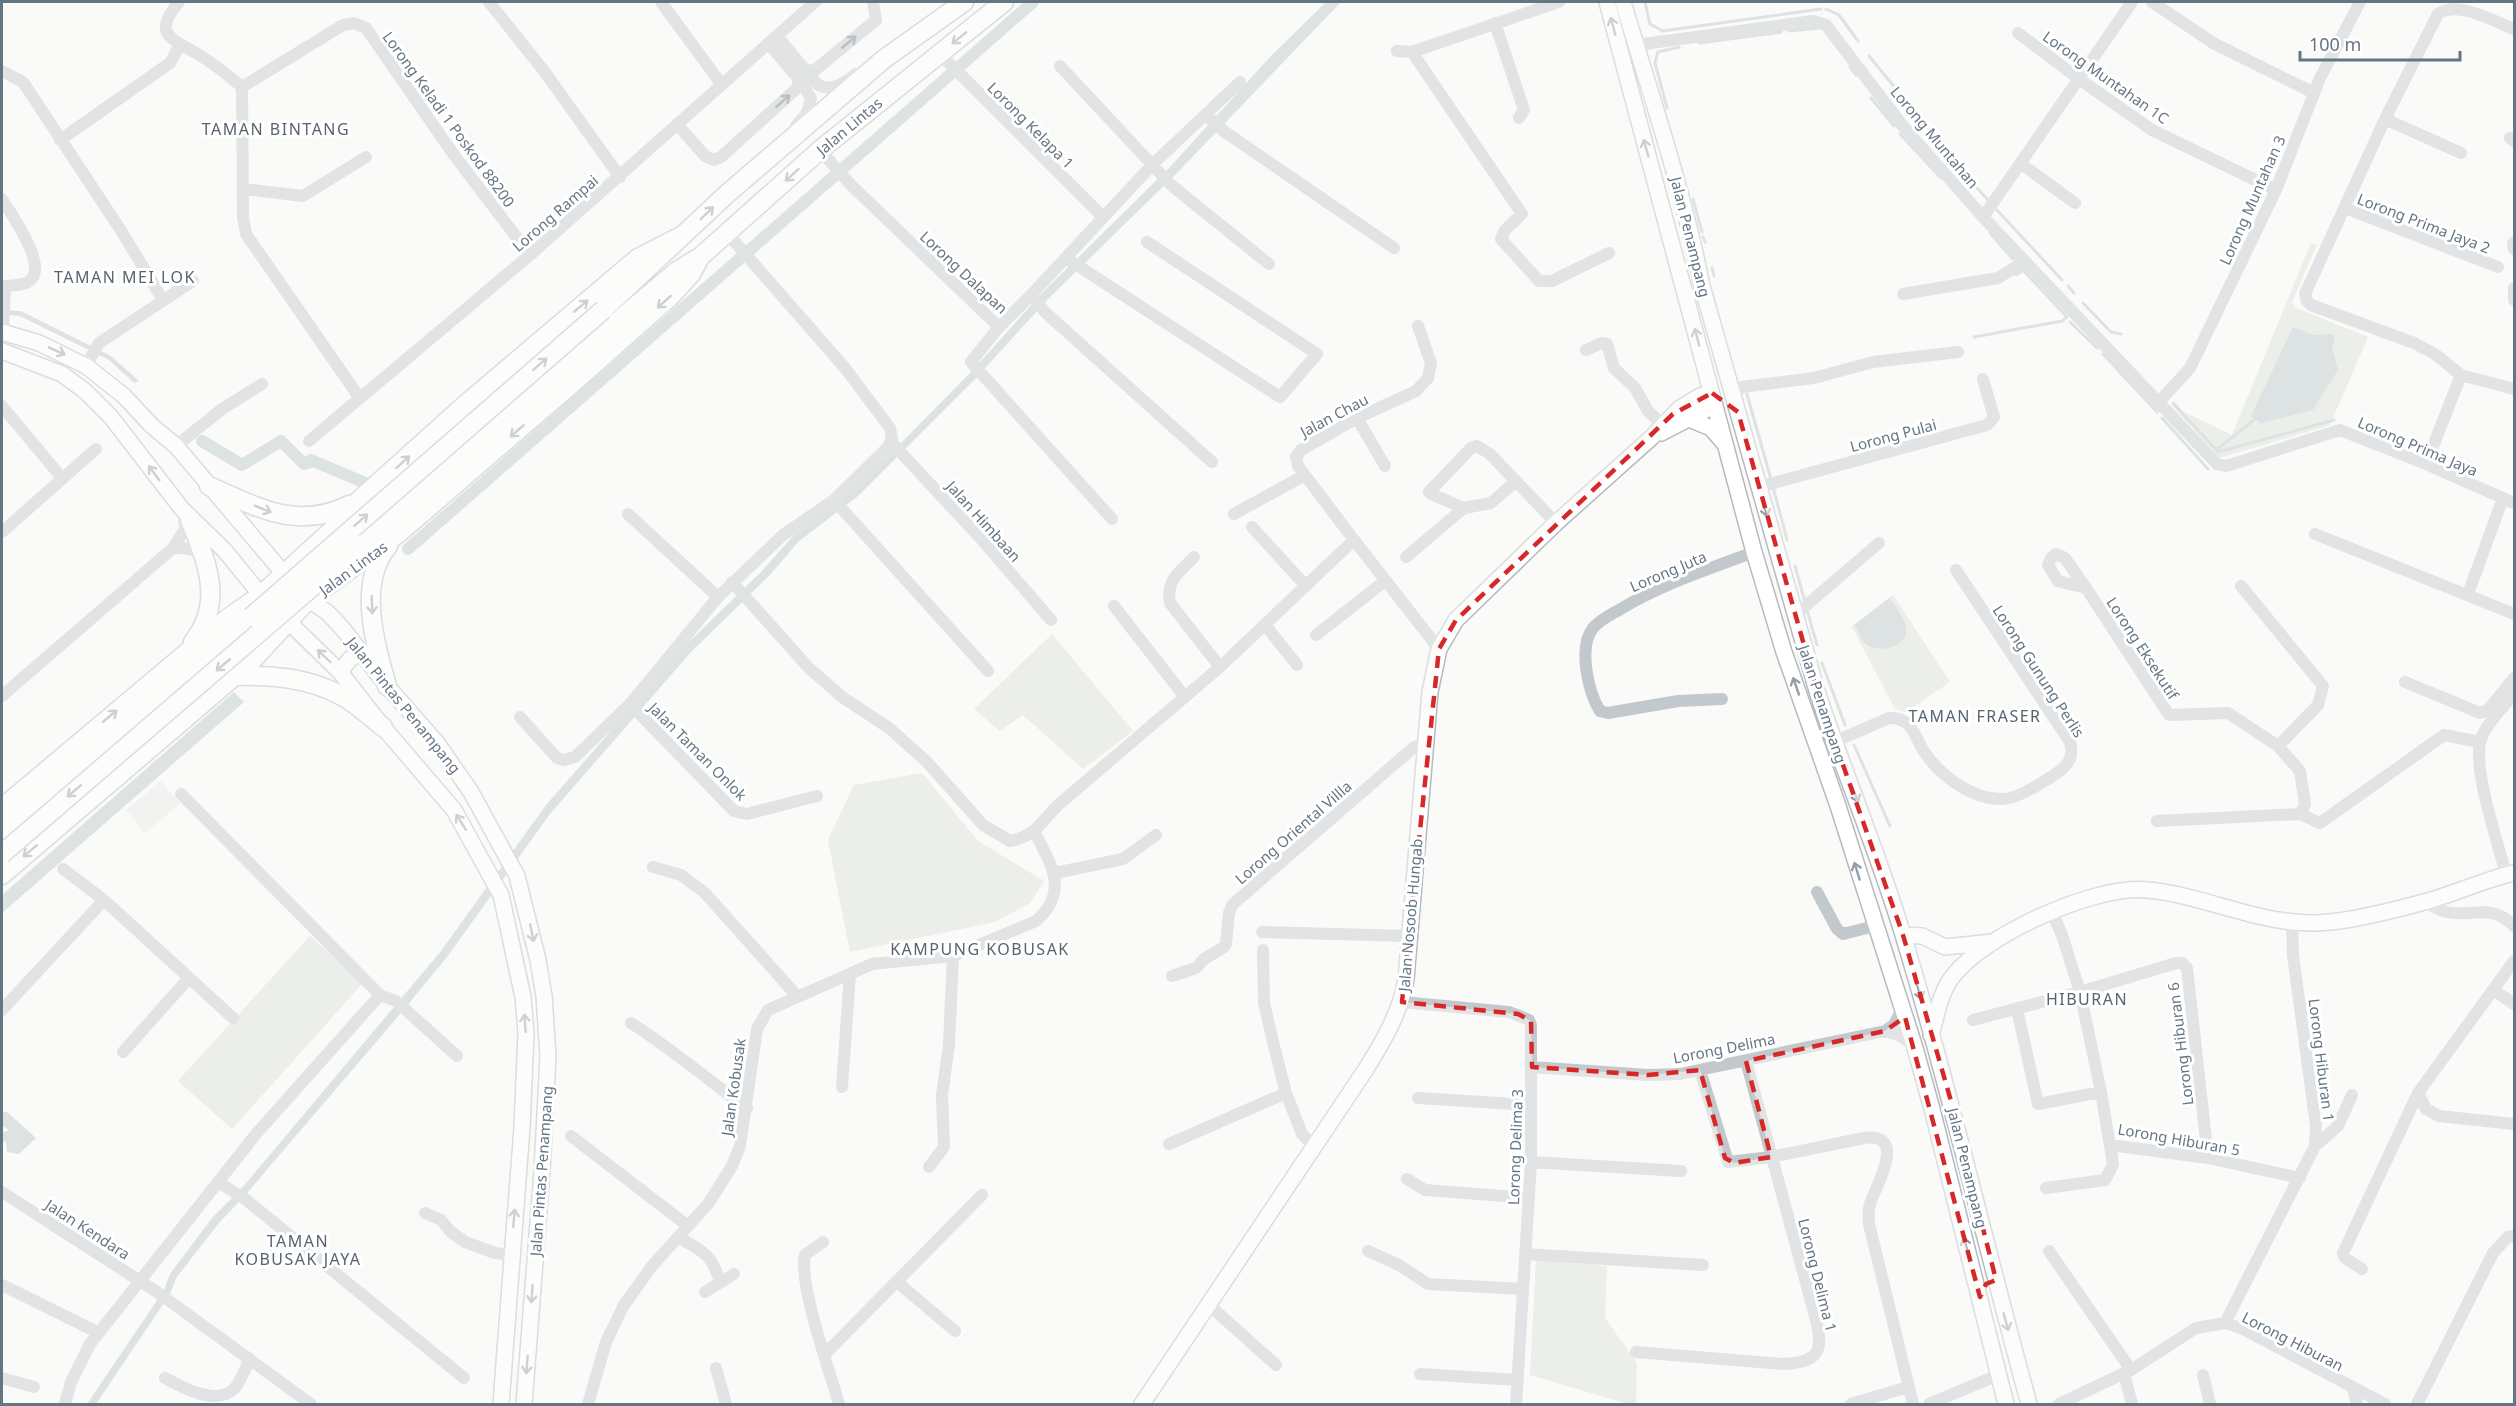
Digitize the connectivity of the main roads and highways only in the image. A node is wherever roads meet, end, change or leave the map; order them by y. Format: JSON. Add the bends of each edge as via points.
{"nodes":[{"id":1,"x":950,"y":2,"type":"edge"},
{"id":2,"x":964,"y":2,"type":"edge"},
{"id":3,"x":1004,"y":2,"type":"edge"},
{"id":4,"x":1606,"y":2,"type":"edge"},
{"id":5,"x":1623,"y":2,"type":"edge"},
{"id":6,"x":906,"y":42,"type":"junction"},
{"id":7,"x":683,"y":235,"type":"junction"},
{"id":8,"x":700,"y":257,"type":"junction"},
{"id":9,"x":2,"y":332,"type":"edge"},
{"id":10,"x":2,"y":351,"type":"edge"},
{"id":11,"x":1720,"y":397,"type":"junction"},
{"id":12,"x":1689,"y":419,"type":"junction"},
{"id":13,"x":1651,"y":438,"type":"junction"},
{"id":14,"x":1727,"y":448,"type":"junction"},
{"id":15,"x":209,"y":486,"type":"junction"},
{"id":16,"x":358,"y":501,"type":"junction"},
{"id":17,"x":186,"y":514,"type":"junction"},
{"id":18,"x":331,"y":531,"type":"junction"},
{"id":19,"x":399,"y":533,"type":"junction"},
{"id":20,"x":359,"y":564,"type":"junction"},
{"id":21,"x":294,"y":589,"type":"junction"},
{"id":22,"x":261,"y":595,"type":"junction"},
{"id":23,"x":228,"y":618,"type":"junction"},
{"id":24,"x":287,"y":620,"type":"junction"},
{"id":25,"x":362,"y":652,"type":"junction"},
{"id":26,"x":250,"y":663,"type":"junction"},
{"id":27,"x":171,"y":666,"type":"junction"},
{"id":28,"x":340,"y":672,"type":"junction"},
{"id":29,"x":233,"y":676,"type":"junction"},
{"id":30,"x":387,"y":686,"type":"junction"},
{"id":31,"x":383,"y":727,"type":"junction"},
{"id":32,"x":2,"y":808,"type":"edge"},
{"id":33,"x":2,"y":830,"type":"edge"},
{"id":34,"x":2,"y":854,"type":"edge"},
{"id":35,"x":2510,"y":874,"type":"edge"},
{"id":36,"x":2,"y":875,"type":"edge"},
{"id":37,"x":1903,"y":935,"type":"junction"},
{"id":38,"x":1993,"y":942,"type":"junction"},
{"id":39,"x":1945,"y":947,"type":"junction"},
{"id":40,"x":1884,"y":953,"type":"junction"},
{"id":41,"x":1954,"y":974,"type":"junction"},
{"id":42,"x":1931,"y":1035,"type":"junction"},
{"id":43,"x":1996,"y":1280,"type":"junction"},
{"id":44,"x":1980,"y":1297,"type":"junction"},
{"id":45,"x":501,"y":1404,"type":"edge"},
{"id":46,"x":524,"y":1404,"type":"edge"},
{"id":47,"x":1142,"y":1404,"type":"edge"},
{"id":48,"x":2006,"y":1404,"type":"edge"},
{"id":49,"x":2029,"y":1404,"type":"edge"}],
"edges":[{"from":1,"to":6,"type":"highway","name":"Jalan Lintas"},
{"from":2,"to":6,"type":"highway","name":"Jalan Lintas"},
{"from":3,"to":8,"type":"highway","name":"Jalan Lintas","one_way":true,"via":[[733,239]]},
{"from":11,"to":4,"type":"main road","name":"Jalan Penampang","one_way":true},
{"from":5,"to":11,"type":"main road","name":"Jalan Penampang","via":[[1671,159],[1724,360]]},
{"from":7,"to":6,"type":"highway","name":"Jalan Lintas","one_way":true},
{"from":16,"to":7,"type":"highway","name":"Jalan Lintas","one_way":true,"via":[[638,258]]},
{"from":21,"to":7,"type":"highway","name":"Jalan Lintas","one_way":true,"bridge":true},
{"from":8,"to":19,"type":"highway","name":"Jalan Lintas","one_way":true,"via":[[692,274],[670,297]]},
{"from":8,"to":21,"type":"highway","name":"Jalan Lintas","bridge":true,"via":[[633,308],[362,544]]},
{"from":9,"to":15,"type":"main road","name":"Jalan Pintas Penampang","one_way":true,"via":[[39,343],[86,366],[177,446]]},
{"from":17,"to":10,"type":"main road","name":"Jalan Pintas Penampang","one_way":true,"via":[[131,441],[85,391],[62,374]]},
{"from":11,"to":12,"type":"main road","name":"Jalan Nosoob Hungab"},
{"from":11,"to":13,"type":"main road","name":"Jalan Nosoob Hungab","via":[[1686,403]]},
{"from":11,"to":14,"type":"main road","name":"Jalan Penampang"},
{"from":11,"to":37,"type":"main road","name":"Jalan Penampang","one_way":true,"via":[[1738,412],[1834,742]]},
{"from":12,"to":13,"type":"main road","name":"Jalan Nosoob Hungab"},
{"from":12,"to":14,"type":"main road","via":[[1711,428]]},
{"from":13,"to":47,"type":"main road","name":"Jalan Nosoob Hungab","via":[[1456,620],[1439,649],[1430,692],[1402,1002],[1376,1053]]},
{"from":40,"to":14,"type":"main road","name":"Jalan Penampang","one_way":true,"via":[[1784,652]]},
{"from":15,"to":16,"type":"highway","one_way":true,"via":[[280,515],[330,514]]},
{"from":15,"to":21,"type":"main road","name":"Jalan Pintas Penampang"},
{"from":16,"to":18,"type":"highway","name":"Jalan Lintas"},
{"from":17,"to":22,"type":"main road","name":"Jalan Pintas Penampang","via":[[225,551]]},
{"from":17,"to":27,"type":"highway","via":[[210,569],[211,599],[197,637]]},
{"from":18,"to":20,"type":"highway","via":[[320,554],[322,571],[342,574]]},
{"from":18,"to":21,"type":"highway","name":"Jalan Lintas"},
{"from":19,"to":20,"type":"highway","name":"Jalan Lintas"},
{"from":19,"to":30,"type":"highway","one_way":true,"via":[[383,551],[372,592],[379,658]]},
{"from":20,"to":21,"type":"highway","name":"Jalan Lintas"},
{"from":21,"to":22,"type":"highway","name":"Jalan Lintas"},
{"from":21,"to":24,"type":"highway","name":"Jalan Lintas"},
{"from":21,"to":25,"type":"main road","name":"Jalan Pintas Penampang","via":[[327,612]]},
{"from":21,"to":33,"type":"highway","bridge":true,"via":[[251,617]]},
{"from":21,"to":34,"type":"highway","name":"Jalan Lintas","one_way":true,"bridge":true,"via":[[255,638]]},
{"from":22,"to":23,"type":"highway","name":"Jalan Lintas"},
{"from":22,"to":24,"type":"main road","name":"Jalan Pintas Penampang"},
{"from":23,"to":26,"type":"highway","via":[[248,615],[264,621],[266,636]]},
{"from":23,"to":27,"type":"highway","name":"Jalan Lintas"},
{"from":24,"to":26,"type":"highway","name":"Jalan Lintas"},
{"from":28,"to":24,"type":"main road","name":"Jalan Pintas Penampang","one_way":true},
{"from":25,"to":28,"type":"main road"},
{"from":25,"to":30,"type":"main road","name":"Jalan Pintas Penampang"},
{"from":26,"to":29,"type":"highway","name":"Jalan Lintas"},
{"from":32,"to":27,"type":"highway","name":"Jalan Lintas","one_way":true},
{"from":28,"to":31,"type":"main road","name":"Jalan Pintas Penampang"},
{"from":29,"to":31,"type":"highway","via":[[269,675],[315,684],[343,696]]},
{"from":29,"to":36,"type":"highway","name":"Jalan Lintas","one_way":true},
{"from":30,"to":46,"type":"main road","name":"Jalan Pintas Penampang","one_way":true,"via":[[437,743],[488,820],[517,876],[538,960],[548,1056]]},
{"from":45,"to":31,"type":"main road","name":"Jalan Pintas Penampang","one_way":true,"via":[[524,1096],[526,1033],[518,969],[501,895],[490,873],[454,810]]},
{"from":35,"to":38,"type":"main road","via":[[2424,902],[2331,922],[2292,923],[2263,918],[2145,889],[2104,893],[2052,912]]},
{"from":37,"to":39,"type":"main road","via":[[1922,936]]},
{"from":37,"to":40,"type":"main road","via":[[1891,942]]},
{"from":37,"to":42,"type":"main road","name":"Jalan Penampang","one_way":true},
{"from":38,"to":39,"type":"main road"},
{"from":38,"to":41,"type":"main road"},
{"from":39,"to":41,"type":"main road","via":[[1953,959]]},
{"from":44,"to":40,"type":"main road","name":"Jalan Penampang","one_way":true,"via":[[1915,1047]]},
{"from":41,"to":42,"type":"main road","via":[[1944,988]]},
{"from":42,"to":43,"type":"main road","name":"Jalan Penampang"},
{"from":43,"to":44,"type":"main road","via":[[1985,1286]]},
{"from":43,"to":49,"type":"main road","name":"Jalan Penampang","one_way":true},
{"from":44,"to":48,"type":"main road","name":"Jalan Penampang"}]}
